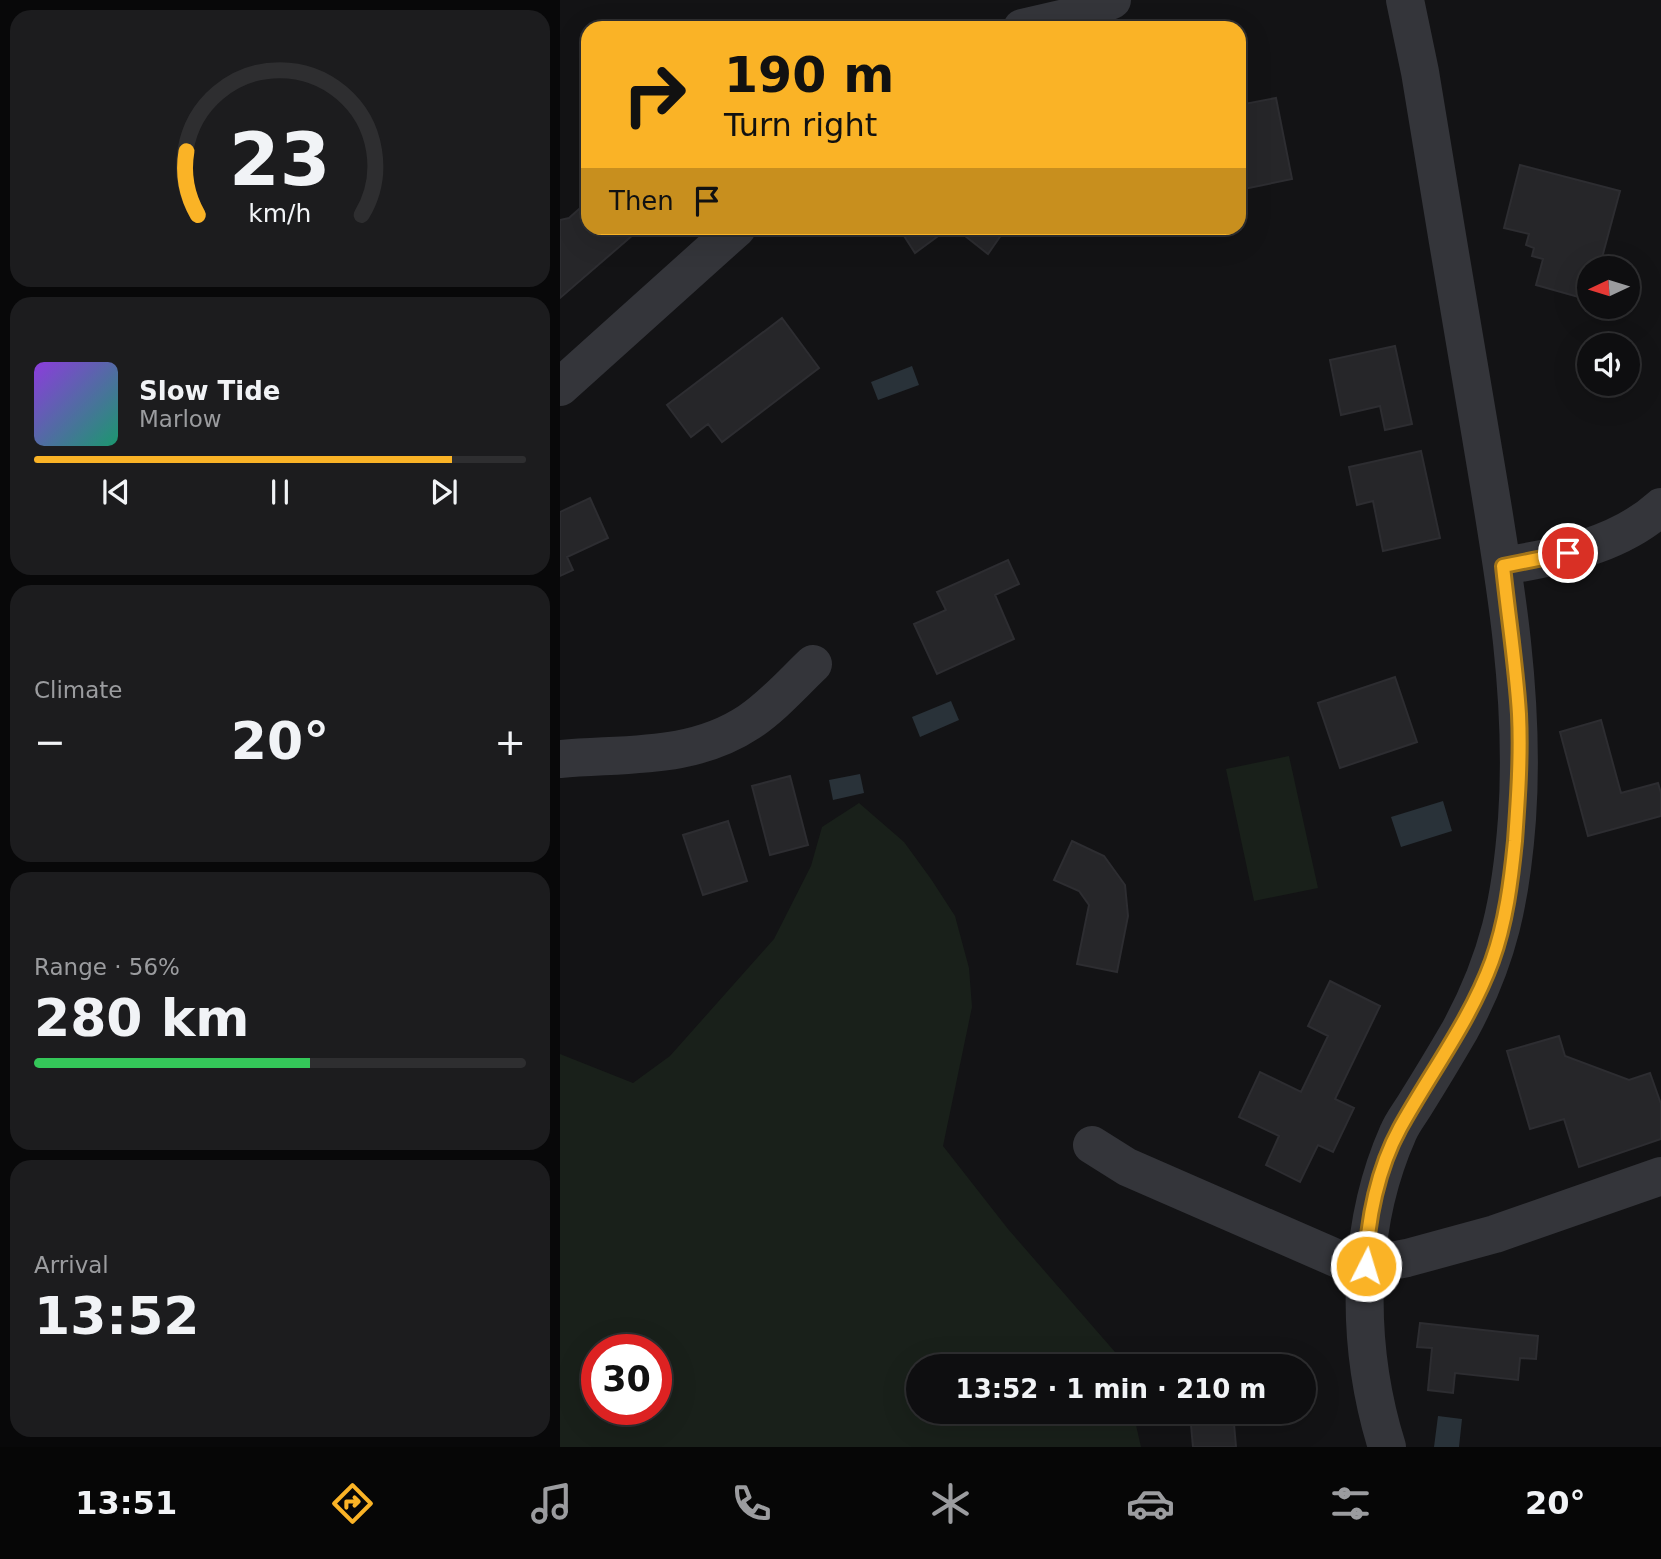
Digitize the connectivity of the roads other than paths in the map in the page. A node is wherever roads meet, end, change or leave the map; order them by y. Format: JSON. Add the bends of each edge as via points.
{"nodes":[{"id":1,"x":1112,"y":0,"type":"edge"},
{"id":2,"x":1405,"y":0,"type":"edge"},
{"id":3,"x":1052,"y":21,"type":"edge"},
{"id":4,"x":729,"y":235,"type":"edge"},
{"id":5,"x":560,"y":387,"type":"edge"},
{"id":6,"x":1661,"y":507,"type":"edge"},
{"id":7,"x":1503,"y":566,"type":"junction"},
{"id":8,"x":813,"y":664,"type":"dead end"},
{"id":9,"x":560,"y":759,"type":"edge"},
{"id":10,"x":1092,"y":1145,"type":"dead end"},
{"id":11,"x":1661,"y":1176,"type":"edge"},
{"id":12,"x":1366,"y":1266,"type":"junction"},
{"id":13,"x":1387,"y":1447,"type":"edge"}],
"edges":[{"from":1,"to":3,"type":"street"},
{"from":2,"to":7,"type":"street"},
{"from":4,"to":5,"type":"street"},
{"from":6,"to":7,"type":"street","via":[[1630,529],[1588,547]]},
{"from":7,"to":12,"type":"street","via":[[1519,750],[1506,908],[1481,987],[1387,1159],[1368,1231]]},
{"from":8,"to":9,"type":"street","via":[[763,712],[713,740],[674,752]]},
{"from":10,"to":12,"type":"street","via":[[1127,1167],[1345,1262]]},
{"from":11,"to":12,"type":"street","via":[[1495,1234]]},
{"from":12,"to":13,"type":"street","via":[[1369,1371]]}]}
